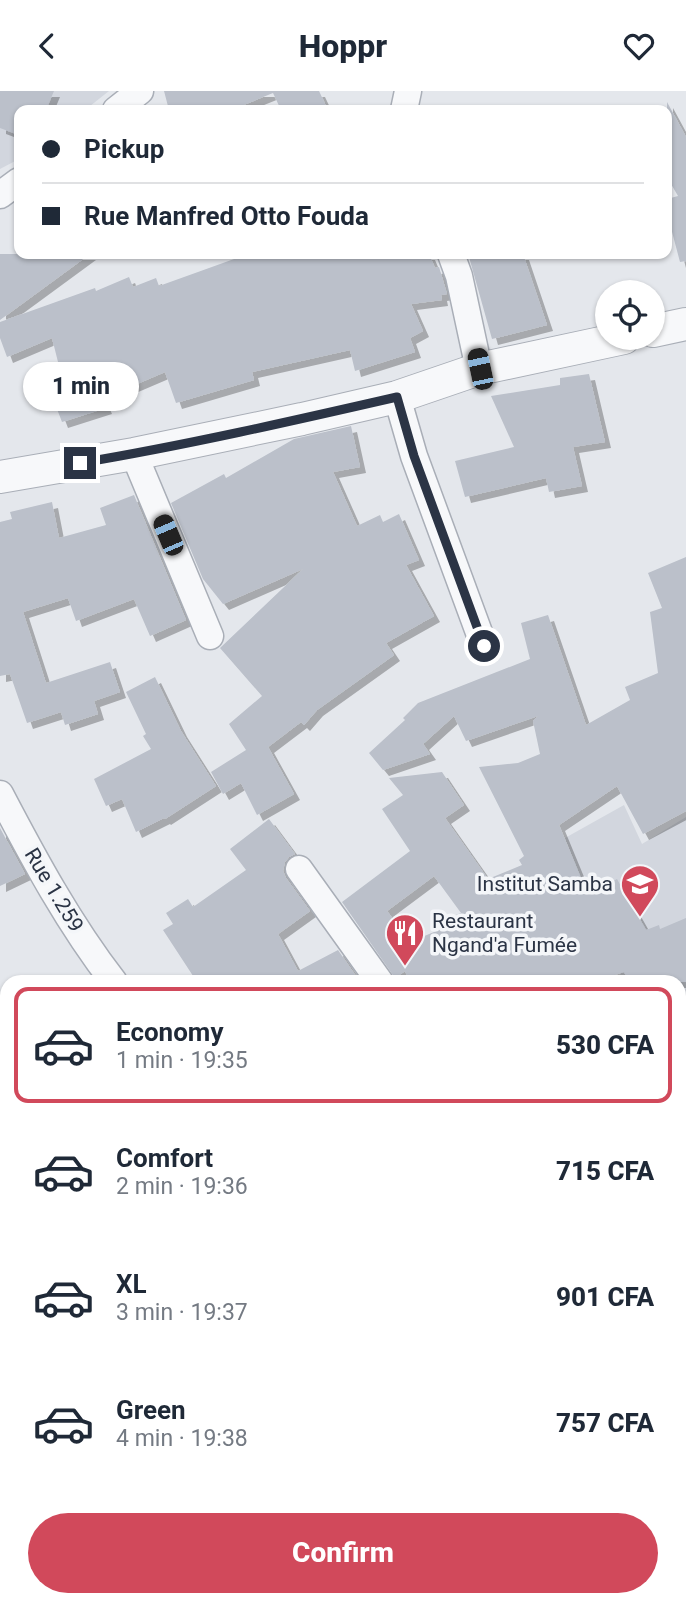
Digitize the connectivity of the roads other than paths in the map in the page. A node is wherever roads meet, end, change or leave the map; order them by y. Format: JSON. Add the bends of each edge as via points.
{"nodes":[{"id":1,"x":140,"y":91,"type":"edge"},
{"id":2,"x":122,"y":105,"type":"edge"},
{"id":3,"x":453,"y":259,"type":"edge"},
{"id":4,"x":686,"y":324,"type":"edge"},
{"id":5,"x":665,"y":328,"type":"edge"},
{"id":6,"x":595,"y":344,"type":"edge"},
{"id":7,"x":480,"y":369,"type":"junction"},
{"id":8,"x":397,"y":397,"type":"junction"},
{"id":9,"x":134,"y":454,"type":"junction"},
{"id":10,"x":0,"y":477,"type":"edge"},
{"id":11,"x":210,"y":636,"type":"dead end"},
{"id":12,"x":484,"y":646,"type":"dead end"},
{"id":13,"x":0,"y":794,"type":"edge"},
{"id":14,"x":299,"y":869,"type":"dead end"},
{"id":15,"x":109,"y":975,"type":"edge"},
{"id":16,"x":375,"y":975,"type":"edge"}],
"edges":[{"from":1,"to":2,"type":"street"},
{"from":3,"to":7,"type":"street"},
{"from":4,"to":5,"type":"street"},
{"from":6,"to":7,"type":"street"},
{"from":7,"to":8,"type":"street"},
{"from":8,"to":9,"type":"street"},
{"from":8,"to":12,"type":"street"},
{"from":9,"to":10,"type":"street"},
{"from":9,"to":11,"type":"street"},
{"from":13,"to":15,"type":"street","name":"Rue 1.259","via":[[87,947]]},
{"from":14,"to":16,"type":"street"}]}
